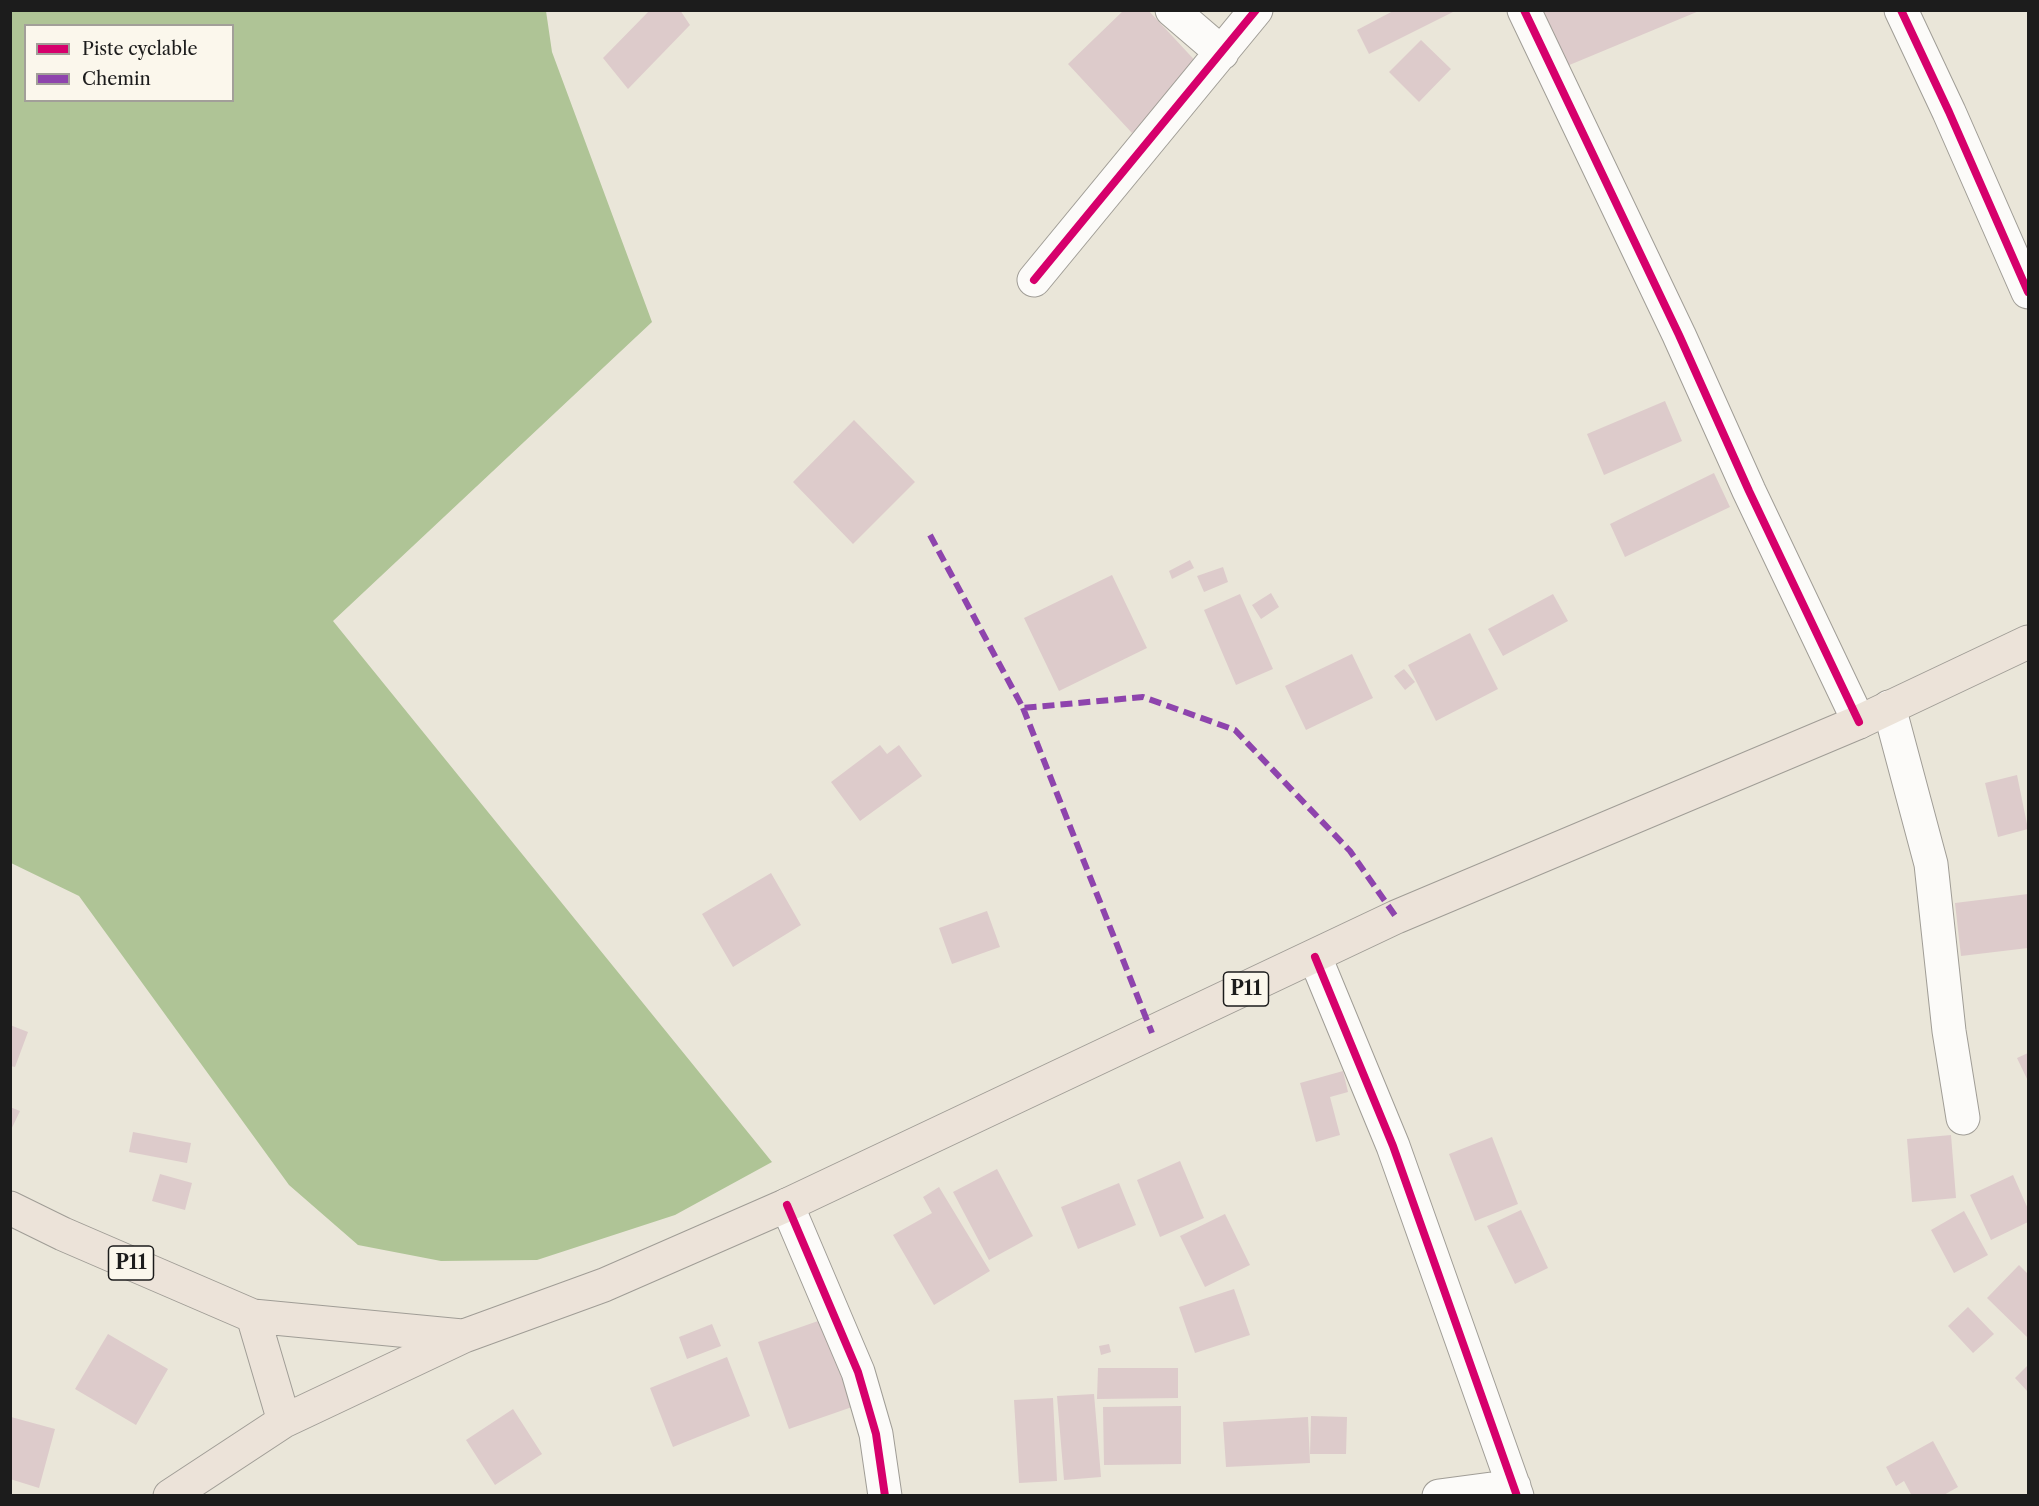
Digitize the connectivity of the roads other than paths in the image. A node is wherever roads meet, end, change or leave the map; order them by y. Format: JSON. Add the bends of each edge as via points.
{"nodes":[{"id":1,"x":1173,"y":10,"type":"edge"},
{"id":2,"x":1256,"y":10,"type":"edge"},
{"id":3,"x":1524,"y":10,"type":"edge"},
{"id":4,"x":1901,"y":10,"type":"edge"},
{"id":5,"x":1222,"y":53,"type":"junction"},
{"id":6,"x":1034,"y":280,"type":"dead end"},
{"id":7,"x":2028,"y":292,"type":"edge"},
{"id":8,"x":2028,"y":642,"type":"edge"},
{"id":9,"x":1889,"y":707,"type":"junction"},
{"id":10,"x":1859,"y":722,"type":"junction"},
{"id":11,"x":1315,"y":957,"type":"junction"},
{"id":12,"x":1963,"y":1118,"type":"dead end"},
{"id":13,"x":787,"y":1205,"type":"junction"},
{"id":14,"x":10,"y":1208,"type":"edge"},
{"id":15,"x":253,"y":1316,"type":"junction"},
{"id":16,"x":464,"y":1336,"type":"junction"},
{"id":17,"x":284,"y":1421,"type":"junction"},
{"id":18,"x":1515,"y":1491,"type":"edge"},
{"id":19,"x":170,"y":1496,"type":"edge"},
{"id":20,"x":885,"y":1496,"type":"edge"},
{"id":21,"x":1439,"y":1496,"type":"edge"}],
"edges":[{"from":1,"to":5,"type":"street"},
{"from":2,"to":5,"type":"street"},
{"from":3,"to":10,"type":"street"},
{"from":4,"to":7,"type":"street"},
{"from":5,"to":6,"type":"street"},
{"from":8,"to":9,"type":"main road","number":"P11"},
{"from":9,"to":10,"type":"main road","number":"P11"},
{"from":9,"to":12,"type":"street","via":[[1931,864],[1949,1031]]},
{"from":10,"to":11,"type":"main road","number":"P11","via":[[1396,917]]},
{"from":11,"to":13,"type":"main road","number":"P11"},
{"from":11,"to":18,"type":"street","via":[[1393,1146]]},
{"from":13,"to":16,"type":"main road","number":"P11","via":[[604,1285]]},
{"from":13,"to":20,"type":"street","via":[[858,1372],[876,1434]]},
{"from":14,"to":15,"type":"main road","number":"P11"},
{"from":15,"to":16,"type":"main road","number":"P11"},
{"from":15,"to":17,"type":"main road"},
{"from":16,"to":17,"type":"main road"},
{"from":17,"to":19,"type":"main road"},
{"from":18,"to":21,"type":"street"}]}
